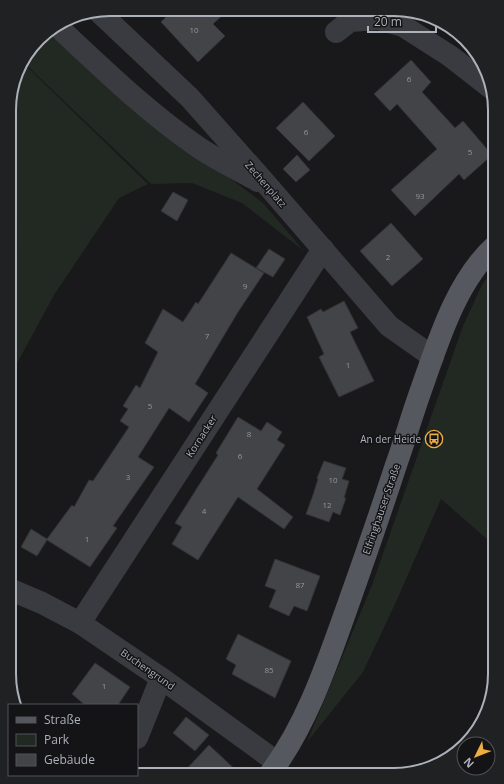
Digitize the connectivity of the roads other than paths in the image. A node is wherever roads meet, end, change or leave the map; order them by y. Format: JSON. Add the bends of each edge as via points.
{"nodes":[{"id":1,"x":104,"y":17,"type":"edge"},
{"id":2,"x":61,"y":30,"type":"edge"},
{"id":3,"x":336,"y":32,"type":"dead end"},
{"id":4,"x":484,"y":83,"type":"edge"},
{"id":5,"x":268,"y":186,"type":"junction"},
{"id":6,"x":322,"y":249,"type":"junction"},
{"id":7,"x":488,"y":253,"type":"edge"},
{"id":8,"x":433,"y":357,"type":"junction"},
{"id":9,"x":16,"y":592,"type":"edge"},
{"id":10,"x":80,"y":623,"type":"junction"},
{"id":11,"x":162,"y":678,"type":"junction"},
{"id":12,"x":138,"y":736,"type":"edge"},
{"id":13,"x":272,"y":768,"type":"edge"},
{"id":14,"x":274,"y":768,"type":"edge"}],
"edges":[{"from":1,"to":5,"type":"street","name":"Zechenplatz","via":[[190,98]]},
{"from":2,"to":5,"type":"street","via":[[149,110],[198,147]]},
{"from":3,"to":4,"type":"street","via":[[350,21],[378,19],[403,26],[450,56]]},
{"from":5,"to":6,"type":"street","name":"Zechenplatz"},
{"from":6,"to":8,"type":"street","name":"Zechenplatz","via":[[389,326]]},
{"from":6,"to":10,"type":"street","name":"Kornacker"},
{"from":7,"to":8,"type":"main road","name":"Elfringhauser Straße","via":[[469,277],[455,301]]},
{"from":8,"to":14,"type":"main road","name":"Elfringhauser Straße","via":[[335,642],[310,706]]},
{"from":9,"to":10,"type":"street","name":"Buchengrund"},
{"from":10,"to":11,"type":"street","name":"Buchengrund"},
{"from":11,"to":12,"type":"street"},
{"from":11,"to":13,"type":"street","name":"Buchengrund"}]}
